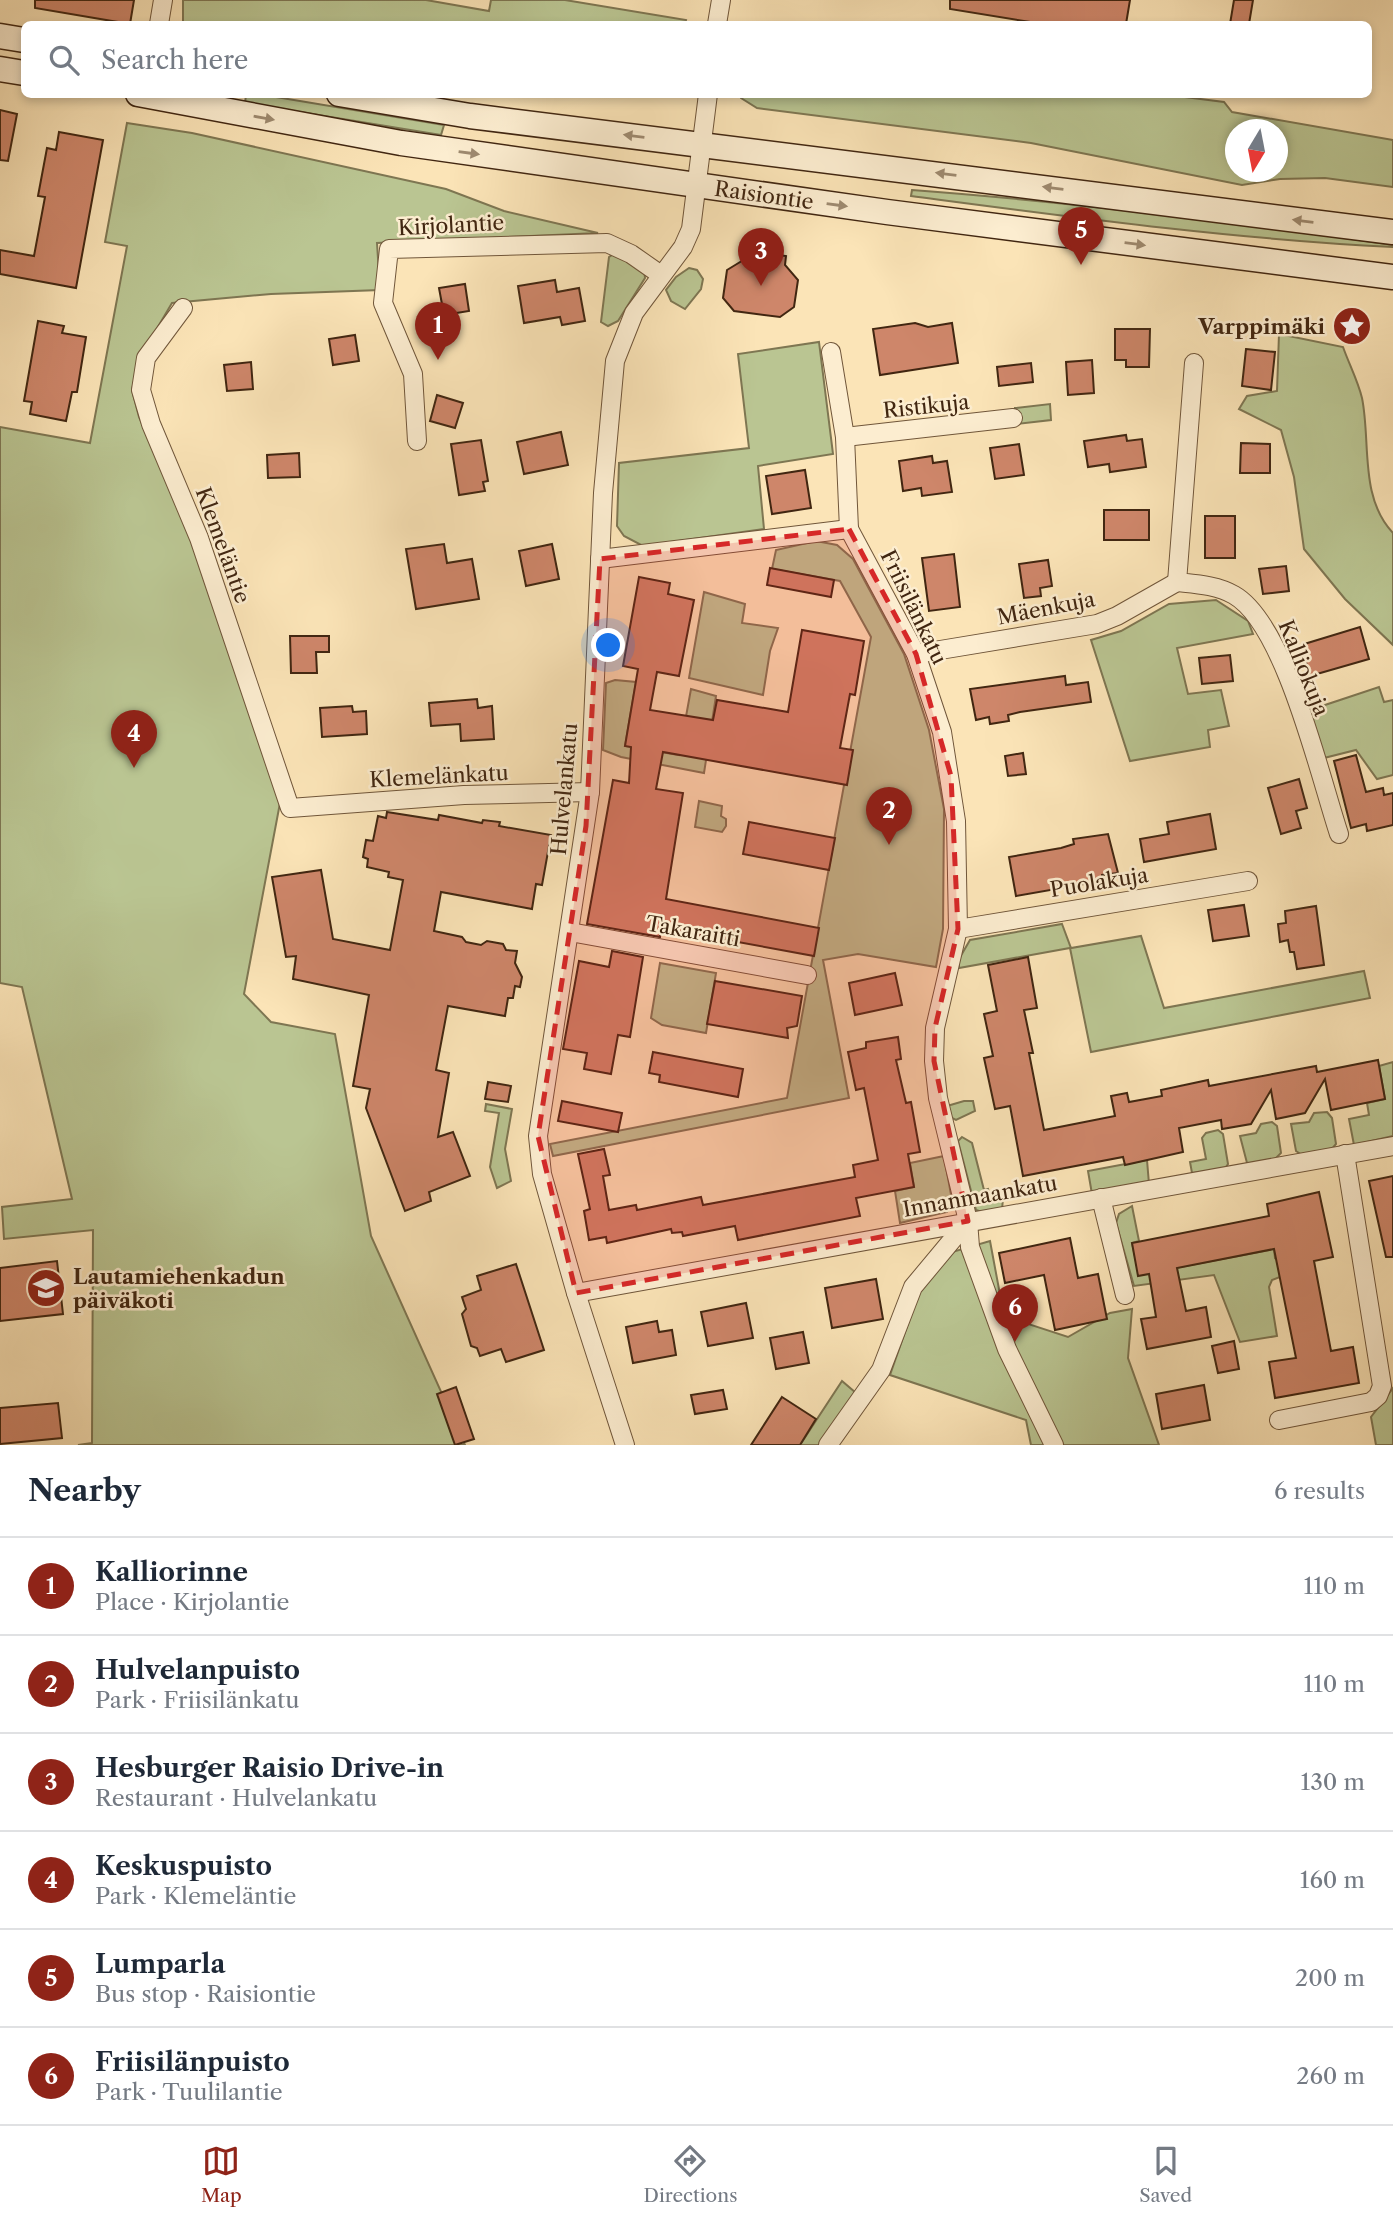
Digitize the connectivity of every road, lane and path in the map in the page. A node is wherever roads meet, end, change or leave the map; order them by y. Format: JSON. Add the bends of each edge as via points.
{"nodes":[{"id":1,"x":163,"y":0,"type":"edge"},
{"id":2,"x":721,"y":0,"type":"edge"},
{"id":3,"x":160,"y":21,"type":"edge"},
{"id":4,"x":718,"y":21,"type":"edge"},
{"id":5,"x":0,"y":36,"type":"edge"},
{"id":6,"x":21,"y":40,"type":"edge"},
{"id":7,"x":0,"y":69,"type":"edge"},
{"id":8,"x":21,"y":72,"type":"edge"},
{"id":9,"x":161,"y":98,"type":"edge"},
{"id":10,"x":363,"y":98,"type":"edge"},
{"id":11,"x":707,"y":98,"type":"edge"},
{"id":12,"x":701,"y":144,"type":"junction"},
{"id":13,"x":696,"y":185,"type":"junction"},
{"id":14,"x":1393,"y":232,"type":"edge"},
{"id":15,"x":661,"y":275,"type":"junction"},
{"id":16,"x":1393,"y":277,"type":"edge"},
{"id":17,"x":183,"y":308,"type":"dead end"},
{"id":18,"x":831,"y":352,"type":"dead end"},
{"id":19,"x":1194,"y":363,"type":"dead end"},
{"id":20,"x":1013,"y":418,"type":"dead end"},
{"id":21,"x":845,"y":437,"type":"junction"},
{"id":22,"x":417,"y":441,"type":"dead end"},
{"id":23,"x":849,"y":529,"type":"junction"},
{"id":24,"x":600,"y":559,"type":"junction"},
{"id":25,"x":1177,"y":582,"type":"junction"},
{"id":26,"x":916,"y":654,"type":"junction"},
{"id":27,"x":590,"y":792,"type":"junction"},
{"id":28,"x":290,"y":808,"type":"joint"},
{"id":29,"x":1339,"y":834,"type":"dead end"},
{"id":30,"x":1248,"y":880,"type":"dead end"},
{"id":31,"x":958,"y":929,"type":"junction"},
{"id":32,"x":570,"y":932,"type":"junction"},
{"id":33,"x":807,"y":975,"type":"dead end"},
{"id":34,"x":1393,"y":1146,"type":"edge"},
{"id":35,"x":1345,"y":1154,"type":"junction"},
{"id":36,"x":1101,"y":1198,"type":"junction"},
{"id":37,"x":968,"y":1221,"type":"junction"},
{"id":38,"x":576,"y":1293,"type":"junction"},
{"id":39,"x":1125,"y":1295,"type":"dead end"},
{"id":40,"x":1279,"y":1420,"type":"dead end"},
{"id":41,"x":625,"y":1445,"type":"edge"},
{"id":42,"x":828,"y":1445,"type":"edge"},
{"id":43,"x":1054,"y":1445,"type":"edge"}],
"edges":[{"from":1,"to":3,"type":"street"},
{"from":2,"to":4,"type":"street"},
{"from":5,"to":6,"type":"main road"},
{"from":7,"to":8,"type":"main road"},
{"from":9,"to":13,"type":"main road","name":"Raisiontie","one_way":true,"via":[[401,143]]},
{"from":12,"to":10,"type":"main road","name":"Raisiontie","one_way":true},
{"from":11,"to":12,"type":"street","name":"Hulvelankatu"},
{"from":12,"to":13,"type":"street","name":"Hulvelankatu"},
{"from":14,"to":12,"type":"main road","name":"Raisiontie","one_way":true},
{"from":13,"to":15,"type":"street","name":"Hulvelankatu","via":[[691,229]]},
{"from":13,"to":16,"type":"main road","name":"Raisiontie","one_way":true},
{"from":15,"to":22,"type":"street","name":"Kirjolantie","via":[[607,243],[389,249],[383,303],[412,374]]},
{"from":15,"to":24,"type":"street","name":"Hulvelankatu","via":[[634,313],[615,361]]},
{"from":17,"to":28,"type":"street","name":"Klemeläntie","via":[[146,359],[141,390],[199,538]]},
{"from":18,"to":21,"type":"street"},
{"from":19,"to":25,"type":"street"},
{"from":20,"to":21,"type":"street","name":"Ristikuja"},
{"from":21,"to":23,"type":"street"},
{"from":23,"to":24,"type":"street"},
{"from":23,"to":26,"type":"street","name":"Friisilänkatu"},
{"from":24,"to":27,"type":"street","name":"Hulvelankatu"},
{"from":25,"to":26,"type":"street","name":"Mäenkuja","via":[[1097,624]]},
{"from":25,"to":29,"type":"street","name":"Kalliokuja","via":[[1234,594],[1270,635]]},
{"from":26,"to":31,"type":"street","name":"Friisilänkatu","via":[[951,776]]},
{"from":27,"to":28,"type":"street","name":"Klemelänkatu"},
{"from":27,"to":32,"type":"street","name":"Hulvelankatu"},
{"from":30,"to":31,"type":"street","name":"Puolakuja"},
{"from":31,"to":37,"type":"street","name":"Friisilänkatu","via":[[935,1028],[934,1061]]},
{"from":32,"to":33,"type":"street","name":"Takaraitti"},
{"from":32,"to":38,"type":"street","name":"Hulvelankatu","via":[[537,1136],[542,1174]]},
{"from":34,"to":35,"type":"street","name":"Innanmaankatu"},
{"from":35,"to":36,"type":"street","name":"Innanmaankatu"},
{"from":35,"to":40,"type":"street","via":[[1382,1386],[1371,1402]]},
{"from":36,"to":37,"type":"street","name":"Innanmaankatu"},
{"from":36,"to":39,"type":"street"},
{"from":37,"to":38,"type":"street","name":"Innanmaankatu"},
{"from":37,"to":42,"type":"street","via":[[907,1297],[881,1370]]},
{"from":37,"to":43,"type":"street","name":"Friisilänkatu","via":[[970,1247],[1007,1349]]},
{"from":38,"to":41,"type":"street","name":"Hulvelankatu"}]}
